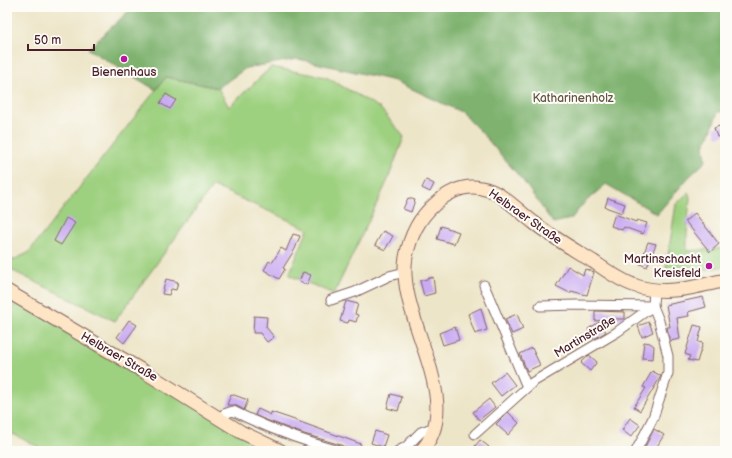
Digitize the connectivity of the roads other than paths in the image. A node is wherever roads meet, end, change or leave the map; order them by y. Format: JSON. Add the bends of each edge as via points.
{"nodes":[{"id":1,"x":405,"y":272,"type":"junction"},
{"id":2,"x":725,"y":280,"type":"edge"},
{"id":3,"x":484,"y":285,"type":"dead end"},
{"id":4,"x":654,"y":290,"type":"junction"},
{"id":5,"x":12,"y":294,"type":"edge"},
{"id":6,"x":330,"y":300,"type":"dead end"},
{"id":7,"x":540,"y":306,"type":"dead end"},
{"id":8,"x":654,"y":306,"type":"junction"},
{"id":9,"x":527,"y":387,"type":"junction"},
{"id":10,"x":220,"y":420,"type":"junction"},
{"id":11,"x":435,"y":426,"type":"junction"},
{"id":12,"x":475,"y":434,"type":"dead end"},
{"id":13,"x":281,"y":451,"type":"edge"},
{"id":14,"x":339,"y":451,"type":"edge"},
{"id":15,"x":398,"y":451,"type":"edge"},
{"id":16,"x":421,"y":451,"type":"edge"},
{"id":17,"x":636,"y":451,"type":"edge"}],
"edges":[{"from":1,"to":4,"type":"main road","name":"Helbraer Straße","via":[[410,242],[425,214],[450,192],[475,187],[495,193],[544,230],[608,272],[634,286]]},
{"from":1,"to":6,"type":"street"},
{"from":1,"to":11,"type":"main road","name":"Helbraer Straße","via":[[410,304],[436,390],[438,409]]},
{"from":2,"to":4,"type":"main road","name":"Helbraer Straße","via":[[682,289]]},
{"from":3,"to":9,"type":"street"},
{"from":4,"to":8,"type":"street"},
{"from":5,"to":10,"type":"main road","name":"Helbraer Straße","via":[[148,374]]},
{"from":7,"to":8,"type":"street","name":"Martinstraße"},
{"from":8,"to":9,"type":"street","name":"Martinstraße","via":[[617,332]]},
{"from":8,"to":17,"type":"street","via":[[668,356],[668,373],[653,418]]},
{"from":9,"to":12,"type":"street","name":"Martinstraße"},
{"from":10,"to":13,"type":"main road","name":"Helbraer Straße"},
{"from":10,"to":14,"type":"street","via":[[224,414],[233,411],[267,427]]},
{"from":11,"to":15,"type":"street","via":[[421,432],[406,447]]},
{"from":11,"to":16,"type":"main road","name":"Helbraer Straße","via":[[432,437]]}]}
